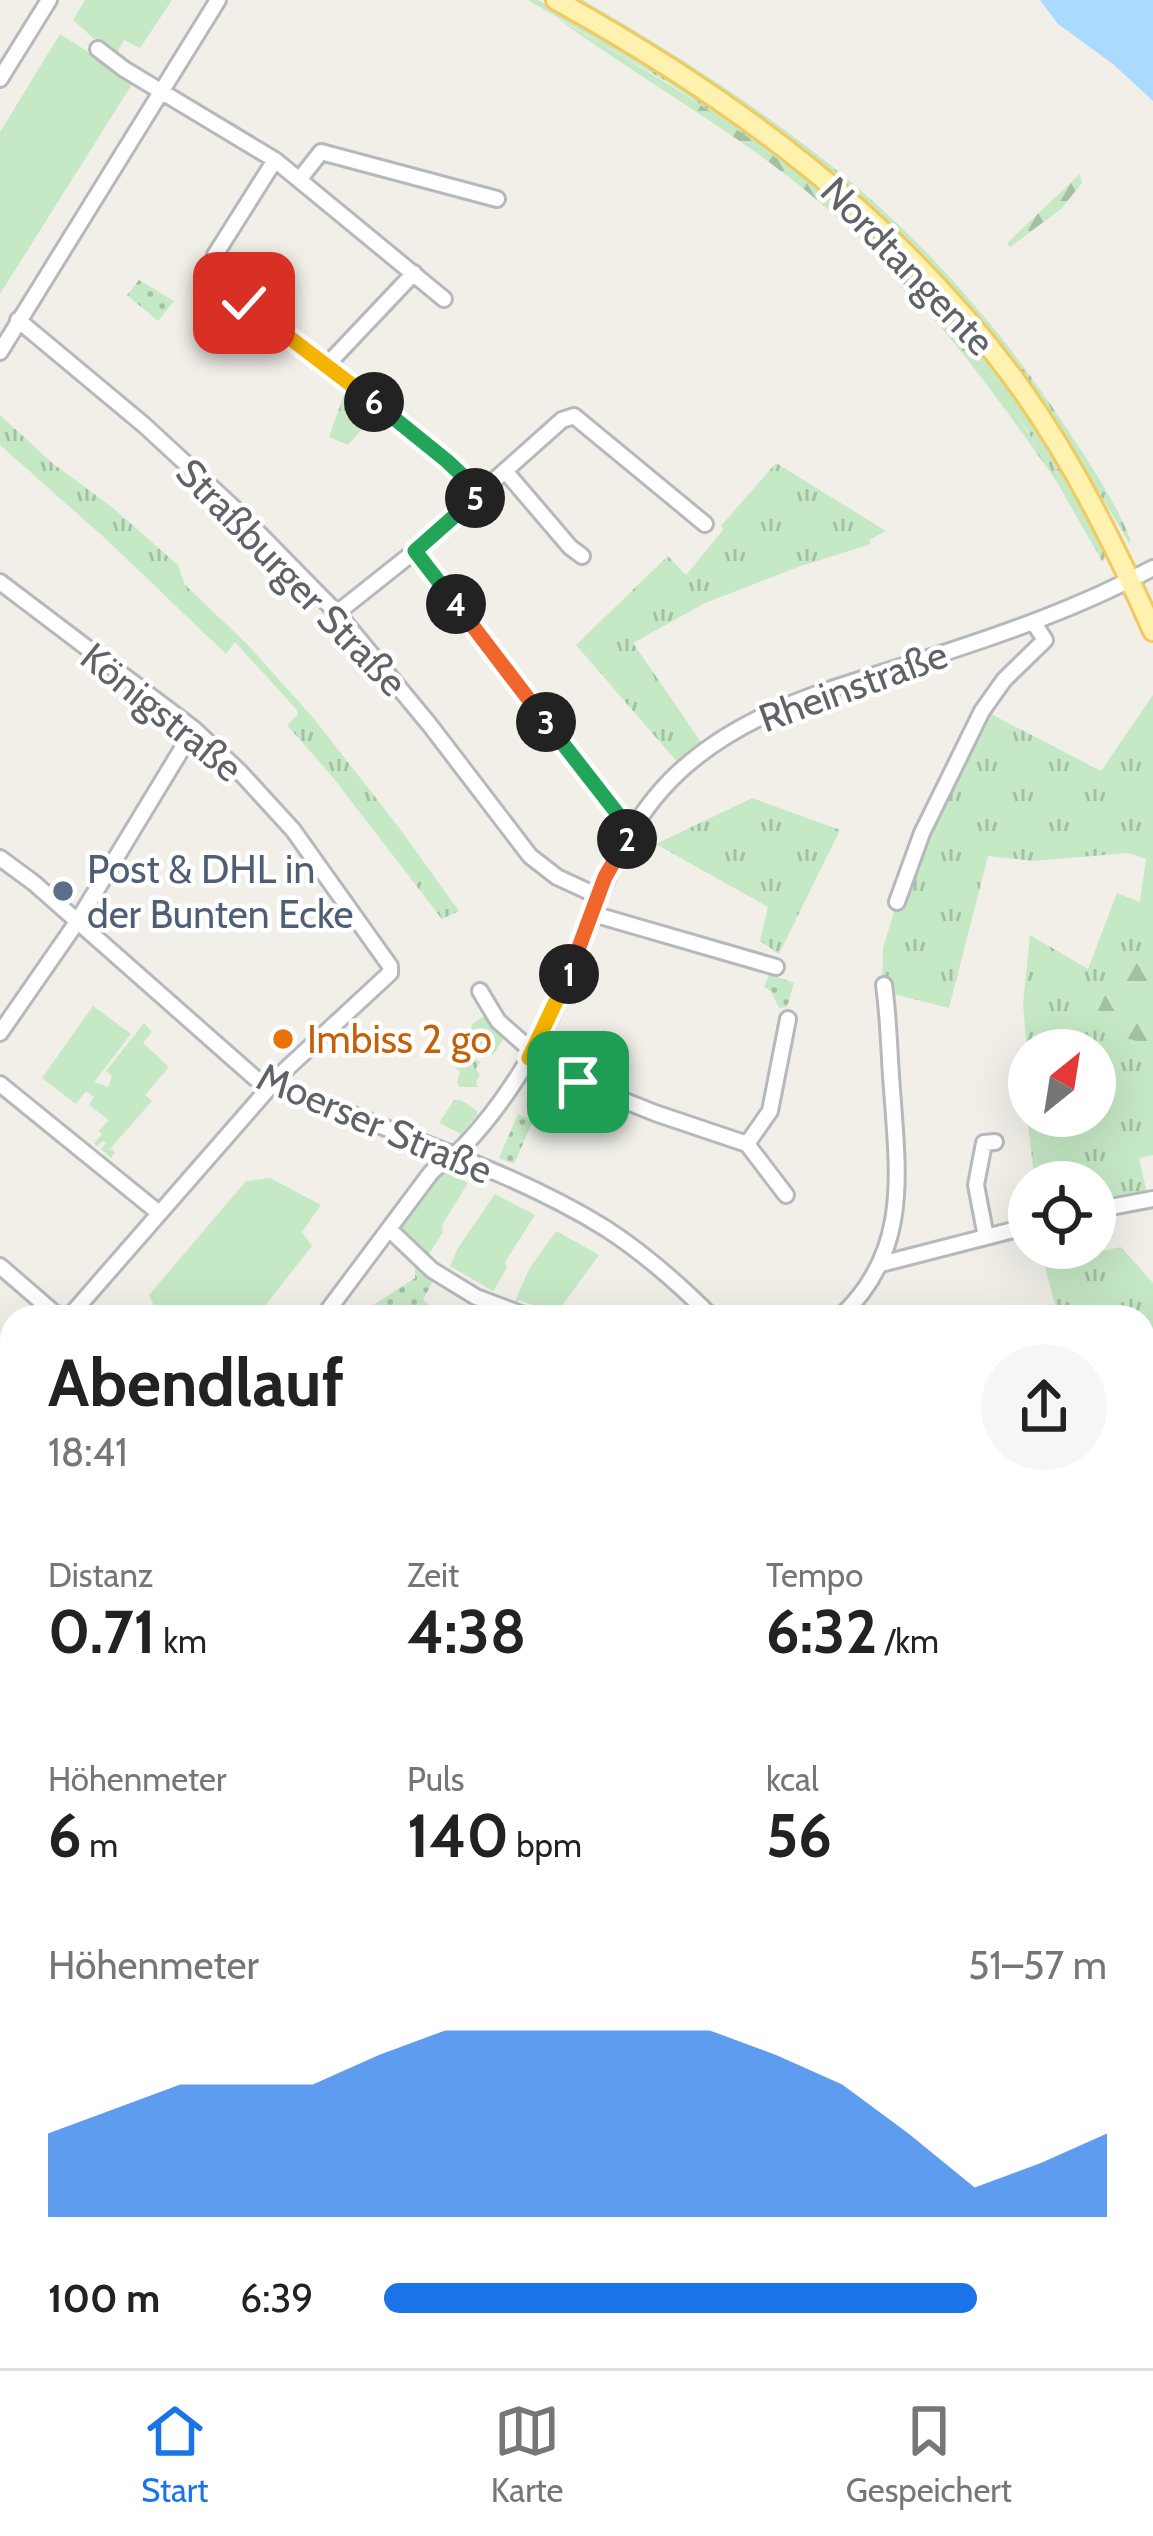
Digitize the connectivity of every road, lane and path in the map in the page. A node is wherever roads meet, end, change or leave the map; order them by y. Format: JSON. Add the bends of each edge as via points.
{"nodes":[{"id":1,"x":49,"y":0,"type":"edge"},
{"id":2,"x":218,"y":0,"type":"edge"},
{"id":3,"x":556,"y":0,"type":"edge"},
{"id":4,"x":98,"y":49,"type":"dead end"},
{"id":5,"x":0,"y":79,"type":"edge"},
{"id":6,"x":161,"y":92,"type":"junction"},
{"id":7,"x":275,"y":160,"type":"junction"},
{"id":8,"x":299,"y":179,"type":"junction"},
{"id":9,"x":497,"y":199,"type":"dead end"},
{"id":10,"x":413,"y":273,"type":"junction"},
{"id":11,"x":444,"y":299,"type":"dead end"},
{"id":12,"x":18,"y":320,"type":"junction"},
{"id":13,"x":0,"y":352,"type":"edge"},
{"id":14,"x":325,"y":367,"type":"junction"},
{"id":15,"x":506,"y":472,"type":"junction"},
{"id":16,"x":481,"y":493,"type":"junction"},
{"id":17,"x":705,"y":524,"type":"dead end"},
{"id":18,"x":415,"y":551,"type":"junction"},
{"id":19,"x":582,"y":556,"type":"dead end"},
{"id":20,"x":1153,"y":568,"type":"edge"},
{"id":21,"x":1130,"y":580,"type":"junction"},
{"id":22,"x":0,"y":582,"type":"edge"},
{"id":23,"x":338,"y":613,"type":"junction"},
{"id":24,"x":1034,"y":622,"type":"junction"},
{"id":25,"x":1153,"y":631,"type":"edge"},
{"id":26,"x":194,"y":729,"type":"junction"},
{"id":27,"x":631,"y":831,"type":"junction"},
{"id":28,"x":0,"y":858,"type":"edge"},
{"id":29,"x":598,"y":896,"type":"junction"},
{"id":30,"x":897,"y":902,"type":"dead end"},
{"id":31,"x":592,"y":914,"type":"junction"},
{"id":32,"x":77,"y":922,"type":"junction"},
{"id":33,"x":776,"y":967,"type":"dead end"},
{"id":34,"x":884,"y":986,"type":"dead end"},
{"id":35,"x":480,"y":991,"type":"dead end"},
{"id":36,"x":788,"y":1019,"type":"dead end"},
{"id":37,"x":0,"y":1034,"type":"edge"},
{"id":38,"x":531,"y":1055,"type":"junction"},
{"id":39,"x":0,"y":1084,"type":"edge"},
{"id":40,"x":272,"y":1087,"type":"junction"},
{"id":41,"x":995,"y":1142,"type":"dead end"},
{"id":42,"x":747,"y":1144,"type":"junction"},
{"id":43,"x":453,"y":1156,"type":"junction"},
{"id":44,"x":786,"y":1195,"type":"dead end"},
{"id":45,"x":1153,"y":1199,"type":"edge"},
{"id":46,"x":1116,"y":1206,"type":"edge"},
{"id":47,"x":159,"y":1213,"type":"junction"},
{"id":48,"x":390,"y":1230,"type":"junction"},
{"id":49,"x":1008,"y":1232,"type":"edge"},
{"id":50,"x":986,"y":1238,"type":"junction"},
{"id":51,"x":881,"y":1264,"type":"junction"},
{"id":52,"x":0,"y":1266,"type":"edge"},
{"id":53,"x":45,"y":1305,"type":"edge"},
{"id":54,"x":79,"y":1305,"type":"edge"},
{"id":55,"x":332,"y":1305,"type":"edge"},
{"id":56,"x":496,"y":1305,"type":"edge"},
{"id":57,"x":699,"y":1305,"type":"edge"},
{"id":58,"x":853,"y":1305,"type":"edge"}],
"edges":[{"from":1,"to":5,"type":"street"},
{"from":2,"to":6,"type":"street"},
{"from":3,"to":21,"type":"main road","name":"Nordtangente","via":[[769,133],[909,256],[1023,392]]},
{"from":4,"to":6,"type":"street"},
{"from":6,"to":7,"type":"street"},
{"from":6,"to":12,"type":"street"},
{"from":7,"to":8,"type":"street"},
{"from":7,"to":14,"type":"street","via":[[212,267],[223,287]]},
{"from":8,"to":9,"type":"street","via":[[321,152]]},
{"from":8,"to":10,"type":"street"},
{"from":10,"to":11,"type":"street"},
{"from":10,"to":14,"type":"street"},
{"from":12,"to":13,"type":"street"},
{"from":12,"to":23,"type":"street","name":"Straßburger Straße","via":[[144,425]]},
{"from":14,"to":16,"type":"street"},
{"from":15,"to":16,"type":"street"},
{"from":15,"to":17,"type":"street","via":[[574,416]]},
{"from":15,"to":19,"type":"street"},
{"from":16,"to":18,"type":"street"},
{"from":18,"to":23,"type":"street"},
{"from":18,"to":27,"type":"street"},
{"from":20,"to":21,"type":"street","name":"Rheinstraße"},
{"from":21,"to":24,"type":"street","name":"Rheinstraße"},
{"from":21,"to":25,"type":"main road","name":"Nordtangente"},
{"from":22,"to":26,"type":"street","name":"Königstraße"},
{"from":23,"to":29,"type":"street","name":"Straßburger Straße","via":[[530,856]]},
{"from":24,"to":27,"type":"street","name":"Rheinstraße","via":[[758,716],[677,773]]},
{"from":24,"to":30,"type":"street","via":[[1045,640],[982,711]]},
{"from":26,"to":32,"type":"street"},
{"from":26,"to":40,"type":"street","name":"Königstraße","via":[[293,830],[390,966]]},
{"from":27,"to":29,"type":"street","name":"Rheinstraße"},
{"from":28,"to":32,"type":"street","name":"Moerser Straße"},
{"from":29,"to":31,"type":"street","name":"Rheinstraße"},
{"from":31,"to":33,"type":"street"},
{"from":31,"to":38,"type":"street","name":"Rheinstraße"},
{"from":32,"to":37,"type":"street"},
{"from":32,"to":40,"type":"street","name":"Moerser Straße"},
{"from":34,"to":51,"type":"street","via":[[898,1181]]},
{"from":35,"to":38,"type":"street"},
{"from":36,"to":42,"type":"street","via":[[770,1111]]},
{"from":38,"to":42,"type":"street","via":[[578,1082]]},
{"from":38,"to":43,"type":"street","name":"Rheinstraße"},
{"from":39,"to":47,"type":"street"},
{"from":40,"to":43,"type":"street","name":"Moerser Straße"},
{"from":40,"to":47,"type":"street"},
{"from":41,"to":50,"type":"street","via":[[984,1143],[976,1185]]},
{"from":42,"to":44,"type":"street"},
{"from":43,"to":48,"type":"street","name":"Rheinstraße"},
{"from":43,"to":57,"type":"street","name":"Moerser Straße","via":[[605,1228]]},
{"from":45,"to":46,"type":"street"},
{"from":47,"to":54,"type":"street"},
{"from":48,"to":55,"type":"street","name":"Rheinstraße"},
{"from":48,"to":56,"type":"street","via":[[432,1270]]},
{"from":49,"to":50,"type":"street"},
{"from":50,"to":51,"type":"street"},
{"from":51,"to":58,"type":"street"},
{"from":52,"to":53,"type":"street"}]}
